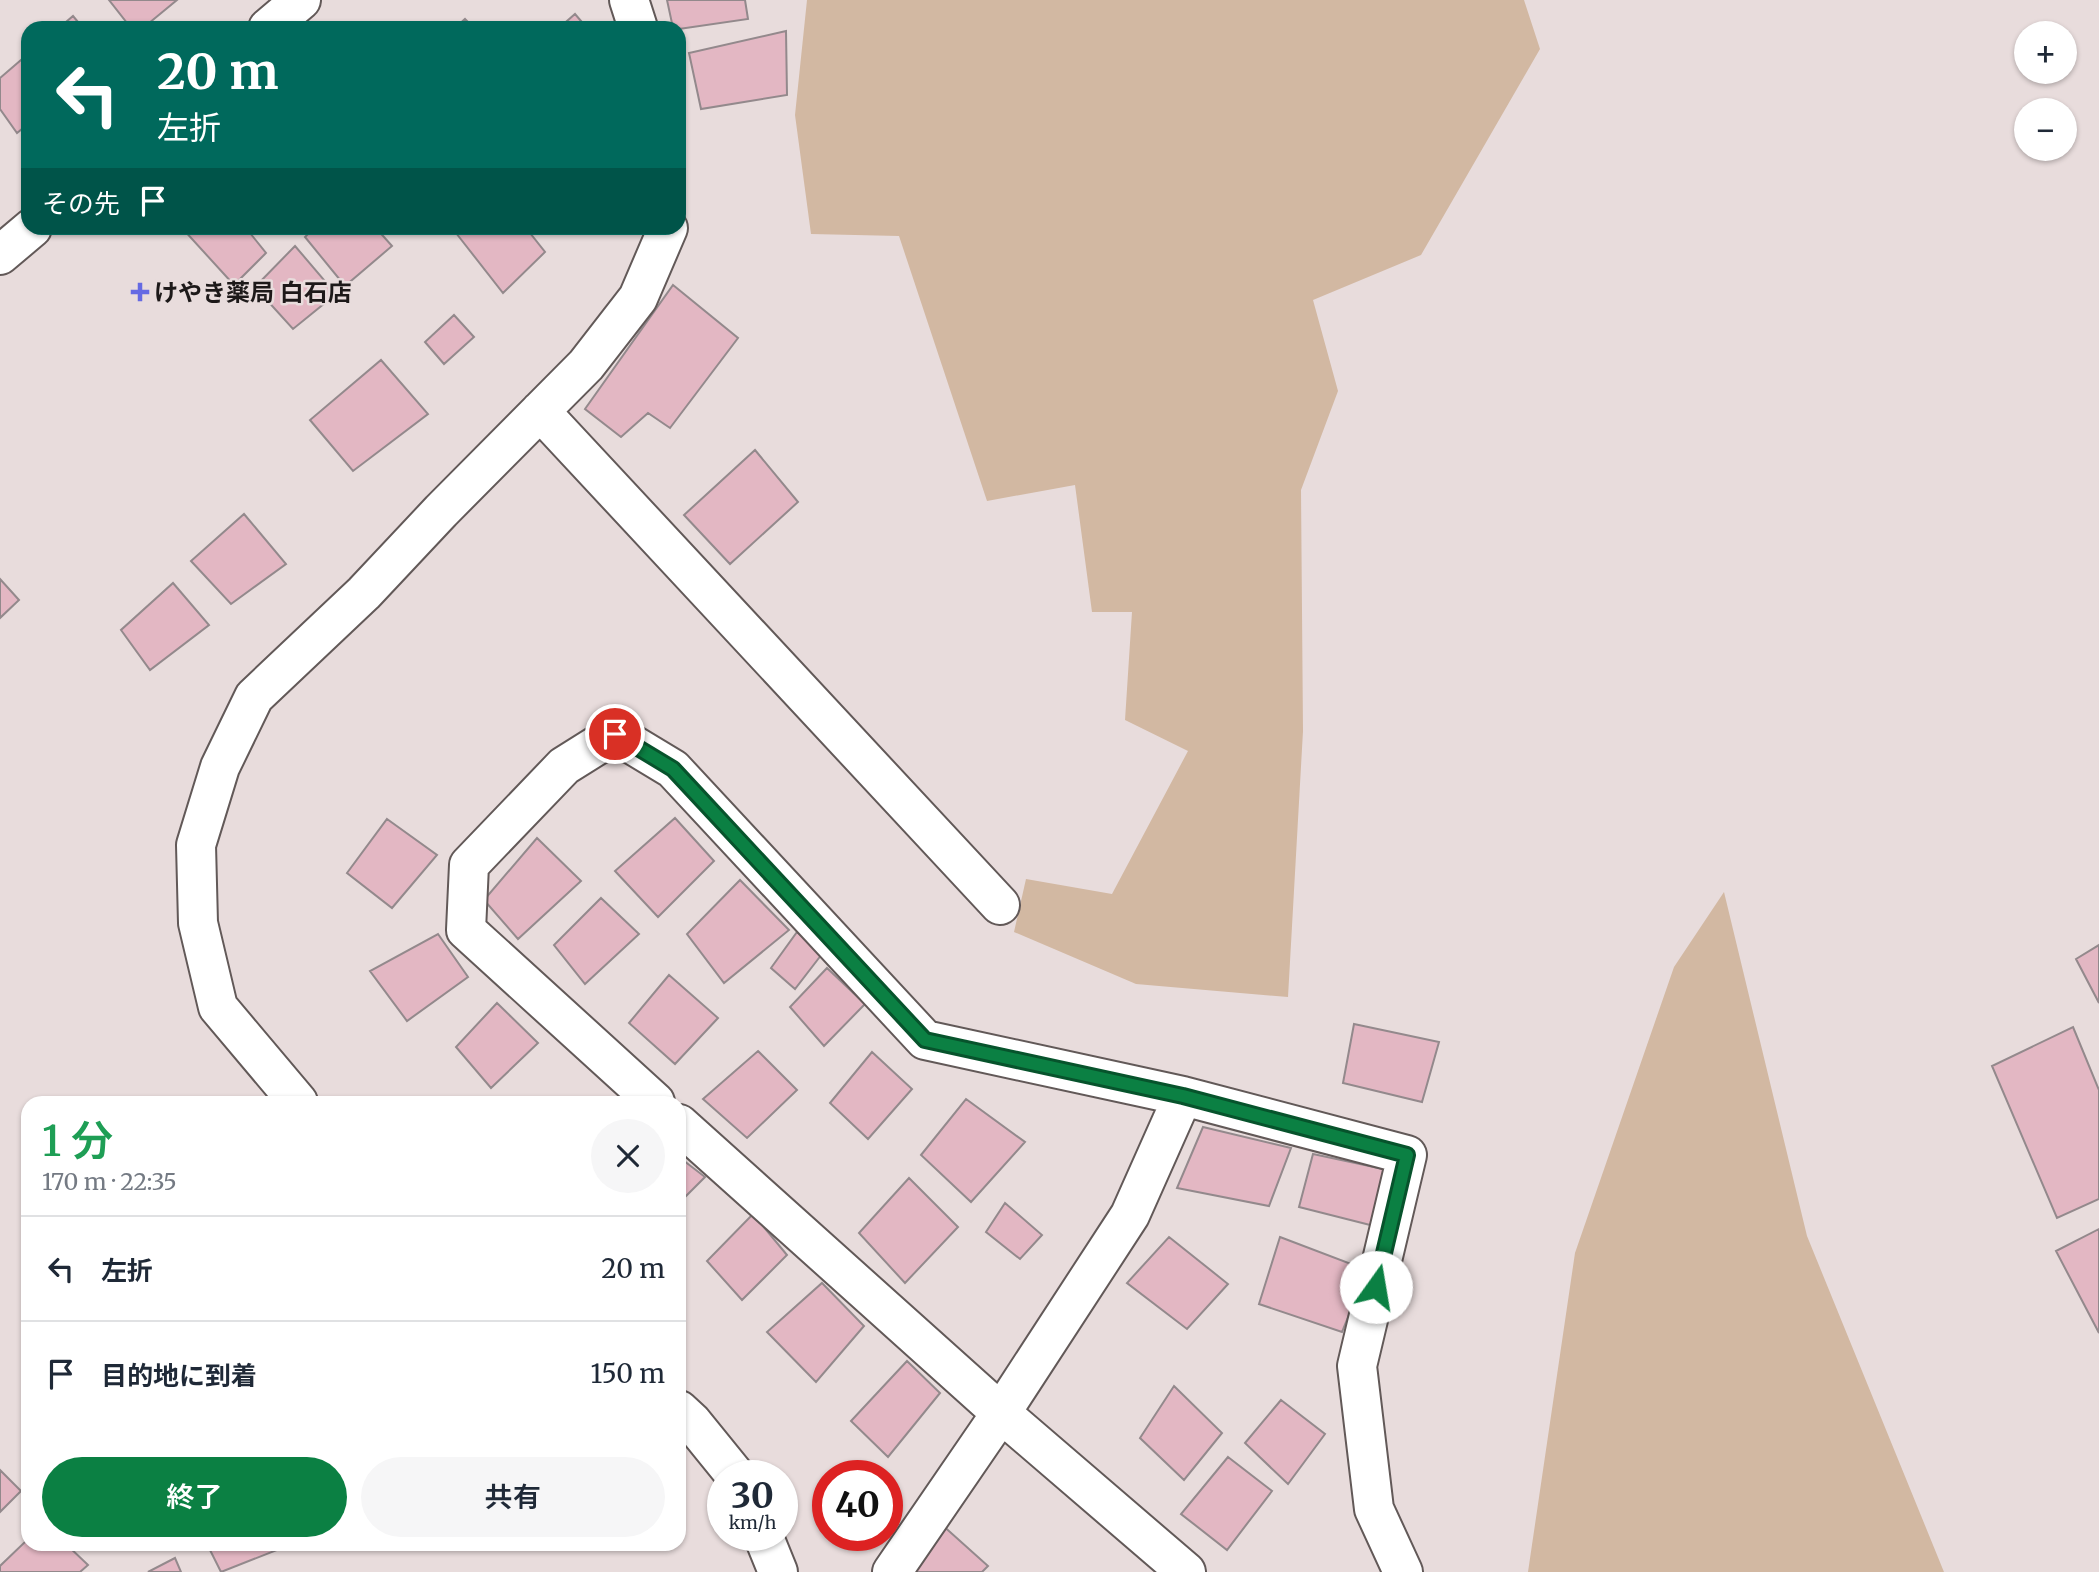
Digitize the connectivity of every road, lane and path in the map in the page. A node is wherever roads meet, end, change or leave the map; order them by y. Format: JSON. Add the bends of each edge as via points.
{"nodes":[{"id":1,"x":301,"y":0,"type":"edge"},
{"id":2,"x":629,"y":0,"type":"edge"},
{"id":3,"x":276,"y":21,"type":"edge"},
{"id":4,"x":636,"y":21,"type":"edge"},
{"id":5,"x":24,"y":235,"type":"edge"},
{"id":6,"x":665,"y":235,"type":"edge"},
{"id":7,"x":0,"y":255,"type":"edge"},
{"id":8,"x":540,"y":411,"type":"junction"},
{"id":9,"x":1000,"y":905,"type":"dead end"},
{"id":10,"x":293,"y":1096,"type":"edge"},
{"id":11,"x":648,"y":1096,"type":"edge"},
{"id":12,"x":1183,"y":1096,"type":"junction"},
{"id":13,"x":686,"y":1130,"type":"edge"},
{"id":14,"x":1001,"y":1413,"type":"junction"},
{"id":15,"x":686,"y":1416,"type":"edge"},
{"id":16,"x":724,"y":1460,"type":"edge"},
{"id":17,"x":769,"y":1551,"type":"edge"},
{"id":18,"x":778,"y":1572,"type":"edge"},
{"id":19,"x":892,"y":1572,"type":"edge"},
{"id":20,"x":1186,"y":1572,"type":"edge"},
{"id":21,"x":1403,"y":1572,"type":"edge"}],
"edges":[{"from":1,"to":3,"type":"street"},
{"from":2,"to":4,"type":"street"},
{"from":5,"to":7,"type":"street"},
{"from":6,"to":8,"type":"street","via":[[638,298],[586,365]]},
{"from":8,"to":9,"type":"street"},
{"from":8,"to":10,"type":"street","via":[[364,593],[254,697],[220,767],[196,845],[198,923],[218,1007]]},
{"from":11,"to":12,"type":"street","via":[[466,930],[469,865],[564,766],[615,734],[673,769],[925,1040]]},
{"from":12,"to":14,"type":"street","via":[[1130,1215]]},
{"from":12,"to":21,"type":"street","via":[[1407,1155],[1357,1366],[1374,1509]]},
{"from":13,"to":14,"type":"street"},
{"from":14,"to":19,"type":"street"},
{"from":14,"to":20,"type":"street"},
{"from":15,"to":16,"type":"street"},
{"from":17,"to":18,"type":"street"}]}
